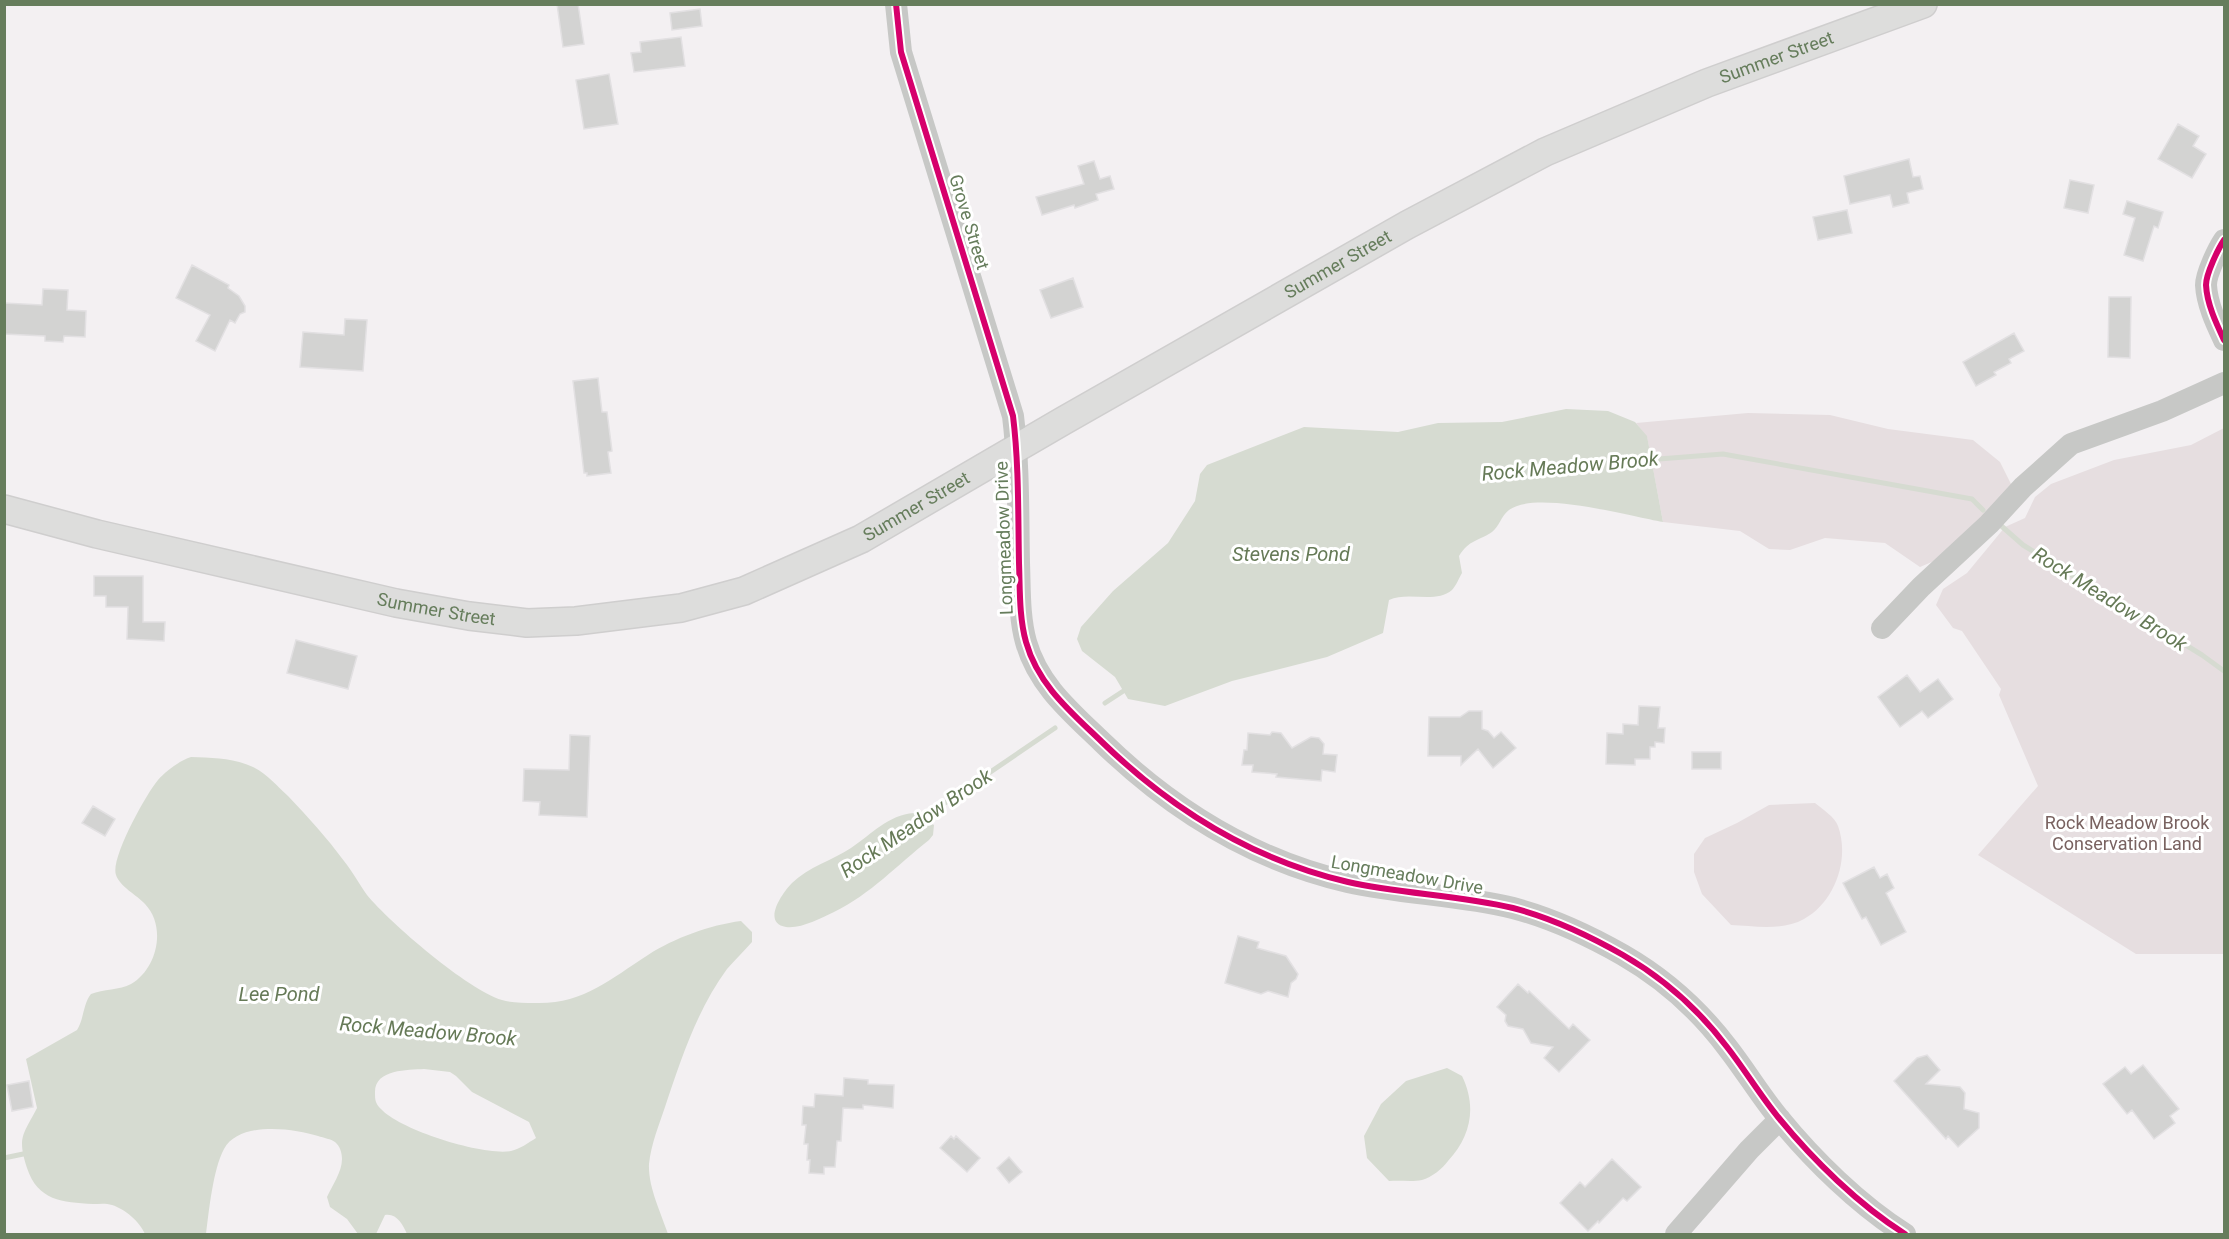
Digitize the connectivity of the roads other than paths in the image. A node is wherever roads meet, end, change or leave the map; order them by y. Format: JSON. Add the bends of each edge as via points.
{"nodes":[{"id":1,"x":896,"y":4,"type":"edge"},
{"id":2,"x":1923,"y":4,"type":"edge"},
{"id":3,"x":2224,"y":240,"type":"edge"},
{"id":4,"x":2224,"y":340,"type":"edge"},
{"id":5,"x":2224,"y":383,"type":"edge"},
{"id":6,"x":1017,"y":448,"type":"junction"},
{"id":7,"x":4,"y":509,"type":"edge"},
{"id":8,"x":1882,"y":628,"type":"dead end"},
{"id":9,"x":1780,"y":1119,"type":"junction"},
{"id":10,"x":1676,"y":1234,"type":"edge"},
{"id":11,"x":1905,"y":1234,"type":"edge"}],
"edges":[{"from":1,"to":6,"type":"street","name":"Grove Street","via":[[901,52],[1004,386]]},
{"from":2,"to":6,"type":"main road","name":"Summer Street","via":[[1707,83],[1545,152],[1407,225]]},
{"from":3,"to":4,"type":"street","via":[[2206,283],[2213,317]]},
{"from":5,"to":8,"type":"street","via":[[2162,411],[2071,444]]},
{"from":6,"to":7,"type":"main road","name":"Summer Street","via":[[861,539],[744,591],[681,608],[576,621],[527,623],[396,603]]},
{"from":6,"to":9,"type":"street","name":"Longmeadow Drive","via":[[1020,604],[1026,643],[1048,687],[1114,754],[1194,817],[1242,845],[1293,866],[1351,883],[1513,908],[1589,936],[1661,979],[1694,1010],[1725,1044]]},
{"from":9,"to":10,"type":"street"},
{"from":9,"to":11,"type":"street","name":"Longmeadow Drive","via":[[1843,1185]]}]}
